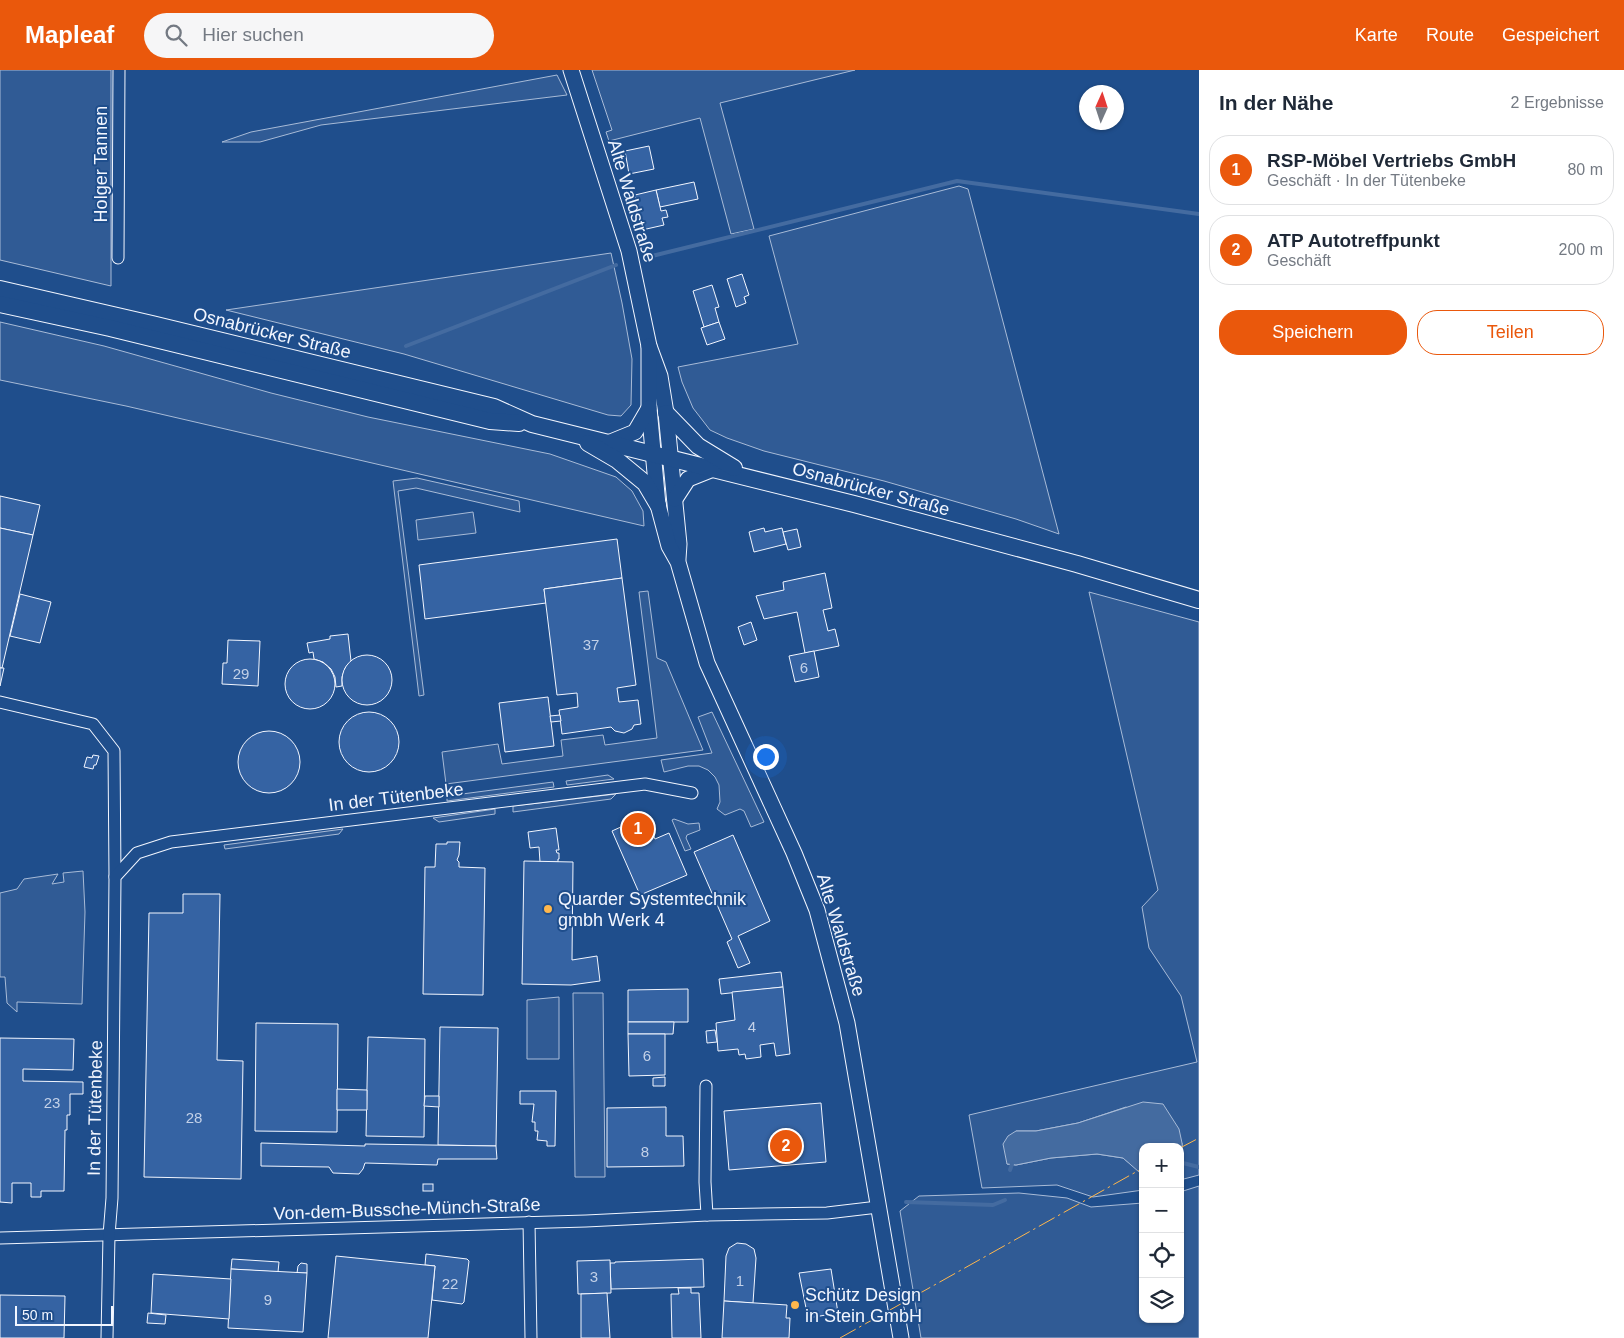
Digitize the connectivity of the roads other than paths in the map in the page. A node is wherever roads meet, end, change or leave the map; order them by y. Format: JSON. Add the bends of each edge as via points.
{"nodes":[{"id":1,"x":119,"y":70,"type":"edge"},
{"id":2,"x":571,"y":70,"type":"edge"},
{"id":3,"x":118,"y":258,"type":"dead end"},
{"id":4,"x":0,"y":290,"type":"edge"},
{"id":5,"x":0,"y":304,"type":"edge"},
{"id":6,"x":649,"y":346,"type":"junction"},
{"id":7,"x":649,"y":408,"type":"junction"},
{"id":8,"x":666,"y":413,"type":"junction"},
{"id":9,"x":532,"y":424,"type":"junction"},
{"id":10,"x":573,"y":434,"type":"junction"},
{"id":11,"x":608,"y":443,"type":"junction"},
{"id":12,"x":652,"y":454,"type":"junction"},
{"id":13,"x":670,"y":458,"type":"junction"},
{"id":14,"x":713,"y":469,"type":"junction"},
{"id":15,"x":748,"y":478,"type":"junction"},
{"id":16,"x":675,"y":499,"type":"junction"},
{"id":17,"x":658,"y":505,"type":"junction"},
{"id":18,"x":678,"y":562,"type":"junction"},
{"id":19,"x":1199,"y":600,"type":"edge"},
{"id":20,"x":0,"y":702,"type":"edge"},
{"id":21,"x":692,"y":793,"type":"dead end"},
{"id":22,"x":115,"y":877,"type":"junction"},
{"id":23,"x":706,"y":1086,"type":"dead end"},
{"id":24,"x":878,"y":1207,"type":"junction"},
{"id":25,"x":707,"y":1215,"type":"junction"},
{"id":26,"x":529,"y":1222,"type":"junction"},
{"id":27,"x":109,"y":1235,"type":"junction"},
{"id":28,"x":0,"y":1238,"type":"edge"},
{"id":29,"x":107,"y":1338,"type":"edge"},
{"id":30,"x":531,"y":1338,"type":"edge"},
{"id":31,"x":901,"y":1338,"type":"edge"}],
"edges":[{"from":1,"to":3,"type":"street","name":"Holger Tannen"},
{"from":2,"to":6,"type":"street","name":"Alte Waldstraße","via":[[632,262]]},
{"from":4,"to":9,"type":"main road","name":"Osnabrücker Straße","via":[[494,407]]},
{"from":5,"to":9,"type":"main road","name":"Osnabrücker Straße","via":[[490,421]]},
{"from":6,"to":7,"type":"street","name":"Alte Waldstraße"},
{"from":6,"to":8,"type":"street","name":"Alte Waldstraße","via":[[660,376]]},
{"from":7,"to":11,"type":"street","via":[[635,432]]},
{"from":7,"to":12,"type":"street","name":"Alte Waldstraße"},
{"from":8,"to":13,"type":"street","name":"Alte Waldstraße"},
{"from":8,"to":15,"type":"main road","via":[[698,446]]},
{"from":9,"to":10,"type":"main road","name":"Osnabrücker Straße"},
{"from":10,"to":11,"type":"main road","name":"Osnabrücker Straße"},
{"from":10,"to":17,"type":"main road","via":[[617,460],[645,483]]},
{"from":11,"to":12,"type":"main road","name":"Osnabrücker Straße"},
{"from":12,"to":13,"type":"main road","name":"Osnabrücker Straße"},
{"from":12,"to":17,"type":"street","name":"Alte Waldstraße"},
{"from":13,"to":14,"type":"main road","name":"Osnabrücker Straße"},
{"from":13,"to":16,"type":"street","name":"Alte Waldstraße"},
{"from":14,"to":15,"type":"main road","name":"Osnabrücker Straße"},
{"from":14,"to":16,"type":"street","via":[[688,479]]},
{"from":15,"to":19,"type":"main road","name":"Osnabrücker Straße","via":[[1077,564]]},
{"from":16,"to":18,"type":"street","name":"Alte Waldstraße"},
{"from":17,"to":18,"type":"street","name":"Alte Waldstraße","via":[[669,546]]},
{"from":18,"to":24,"type":"street","name":"Alte Waldstraße","via":[[707,663],[818,910],[847,1023]]},
{"from":20,"to":22,"type":"street","name":"In der Tütenbeke","via":[[93,724],[114,751]]},
{"from":21,"to":22,"type":"street","name":"In der Tütenbeke","via":[[645,784],[171,842],[137,854]]},
{"from":22,"to":27,"type":"street","name":"In der Tütenbeke"},
{"from":23,"to":25,"type":"street"},
{"from":24,"to":25,"type":"street","name":"Von-dem-Bussche-Münch-Straße","via":[[827,1213]]},
{"from":24,"to":31,"type":"street","name":"Alte Waldstraße"},
{"from":25,"to":26,"type":"street","name":"Von-dem-Bussche-Münch-Straße"},
{"from":26,"to":27,"type":"street","name":"Von-dem-Bussche-Münch-Straße"},
{"from":26,"to":30,"type":"street"},
{"from":27,"to":28,"type":"street","name":"Von-dem-Bussche-Münch-Straße"},
{"from":27,"to":29,"type":"street","name":"In der Tütenbeke"}]}
